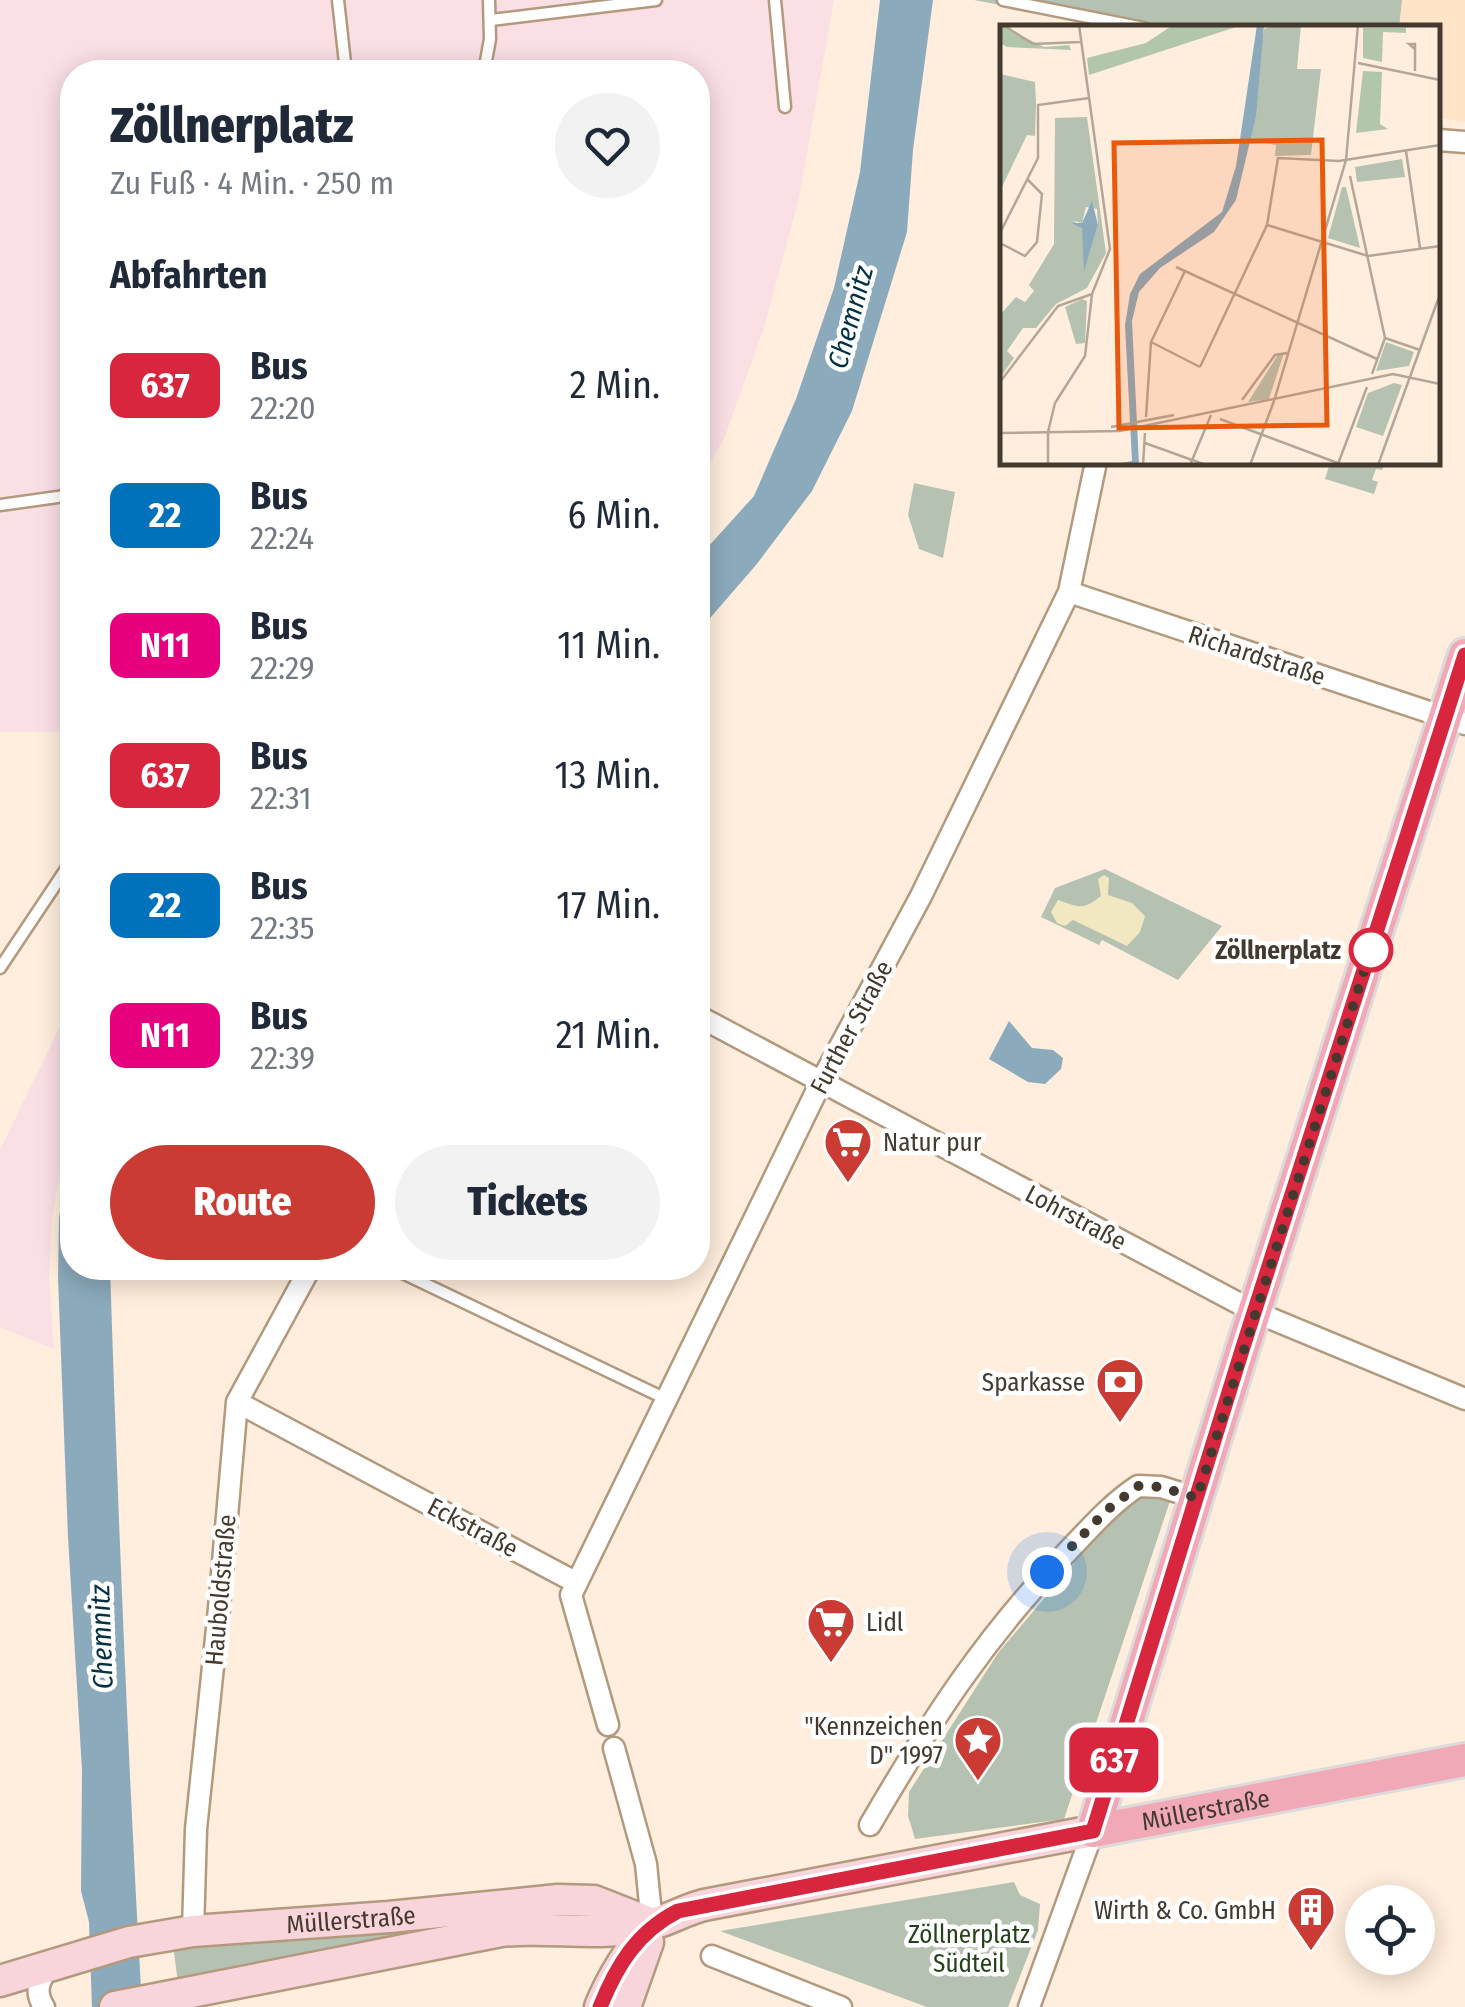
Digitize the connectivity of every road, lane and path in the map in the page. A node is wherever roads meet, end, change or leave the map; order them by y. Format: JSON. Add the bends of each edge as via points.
{"nodes":[{"id":1,"x":338,"y":0,"type":"edge"},
{"id":2,"x":488,"y":0,"type":"edge"},
{"id":3,"x":656,"y":0,"type":"edge"},
{"id":4,"x":775,"y":0,"type":"edge"},
{"id":5,"x":1003,"y":0,"type":"edge"},
{"id":6,"x":491,"y":20,"type":"junction"},
{"id":7,"x":1129,"y":25,"type":"edge"},
{"id":8,"x":345,"y":60,"type":"edge"},
{"id":9,"x":486,"y":60,"type":"edge"},
{"id":10,"x":785,"y":107,"type":"dead end"},
{"id":11,"x":1440,"y":140,"type":"edge"},
{"id":12,"x":1465,"y":142,"type":"edge"},
{"id":13,"x":1095,"y":465,"type":"edge"},
{"id":14,"x":60,"y":497,"type":"edge"},
{"id":15,"x":0,"y":505,"type":"edge"},
{"id":16,"x":1069,"y":592,"type":"junction"},
{"id":17,"x":1465,"y":656,"type":"edge"},
{"id":18,"x":1455,"y":721,"type":"edge"},
{"id":19,"x":60,"y":878,"type":"edge"},
{"id":20,"x":0,"y":968,"type":"edge"},
{"id":21,"x":710,"y":1022,"type":"edge"},
{"id":22,"x":822,"y":1080,"type":"junction"},
{"id":23,"x":303,"y":1280,"type":"edge"},
{"id":24,"x":417,"y":1280,"type":"edge"},
{"id":25,"x":1255,"y":1312,"type":"junction"},
{"id":26,"x":1465,"y":1398,"type":"edge"},
{"id":27,"x":668,"y":1400,"type":"junction"},
{"id":28,"x":236,"y":1402,"type":"junction"},
{"id":29,"x":1197,"y":1498,"type":"junction"},
{"id":30,"x":577,"y":1583,"type":"junction"},
{"id":31,"x":608,"y":1725,"type":"dead end"},
{"id":32,"x":614,"y":1748,"type":"dead end"},
{"id":33,"x":1465,"y":1760,"type":"edge"},
{"id":34,"x":870,"y":1825,"type":"dead end"},
{"id":35,"x":1093,"y":1831,"type":"junction"},
{"id":36,"x":652,"y":1924,"type":"junction"},
{"id":37,"x":193,"y":1931,"type":"junction"},
{"id":38,"x":712,"y":1956,"type":"dead end"},
{"id":39,"x":48,"y":1966,"type":"junction"},
{"id":40,"x":0,"y":1981,"type":"edge"},
{"id":41,"x":44,"y":2007,"type":"edge"},
{"id":42,"x":115,"y":2007,"type":"edge"},
{"id":43,"x":600,"y":2007,"type":"edge"},
{"id":44,"x":625,"y":2007,"type":"edge"},
{"id":45,"x":841,"y":2007,"type":"edge"},
{"id":46,"x":1029,"y":2007,"type":"edge"}],
"edges":[{"from":1,"to":8,"type":"lane"},
{"from":2,"to":6,"type":"lane"},
{"from":3,"to":6,"type":"lane"},
{"from":4,"to":10,"type":"lane"},
{"from":5,"to":7,"type":"lane"},
{"from":6,"to":9,"type":"lane"},
{"from":11,"to":12,"type":"street"},
{"from":13,"to":16,"type":"street","name":"Further Straße"},
{"from":14,"to":15,"type":"lane"},
{"from":16,"to":18,"type":"street","name":"Richardstraße"},
{"from":16,"to":22,"type":"street","name":"Further Straße","via":[[921,896]]},
{"from":17,"to":18,"type":"main road"},
{"from":18,"to":25,"type":"main road"},
{"from":19,"to":20,"type":"lane"},
{"from":21,"to":22,"type":"street","name":"Lohrstraße"},
{"from":22,"to":25,"type":"street","name":"Lohrstraße"},
{"from":22,"to":27,"type":"street","name":"Further Straße"},
{"from":23,"to":28,"type":"street","name":"Hauboldstraße"},
{"from":24,"to":27,"type":"lane"},
{"from":25,"to":26,"type":"street","name":"Lohrstraße"},
{"from":25,"to":29,"type":"main road"},
{"from":27,"to":30,"type":"street","name":"Further Straße"},
{"from":28,"to":30,"type":"street","name":"Eckstraße"},
{"from":28,"to":37,"type":"street","name":"Hauboldstraße","via":[[196,1829]]},
{"from":29,"to":34,"type":"street","via":[[1138,1486],[1107,1510],[953,1688]]},
{"from":29,"to":35,"type":"main road"},
{"from":30,"to":31,"type":"street","via":[[570,1595]]},
{"from":32,"to":36,"type":"street","via":[[646,1864]]},
{"from":33,"to":35,"type":"main road","name":"Müllerstraße"},
{"from":35,"to":36,"type":"main road","name":"Müllerstraße","via":[[704,1905]]},
{"from":35,"to":46,"type":"street"},
{"from":36,"to":37,"type":"main road","name":"Müllerstraße","via":[[594,1900],[558,1900]]},
{"from":36,"to":42,"type":"main road","name":"Müllerstraße","via":[[500,1930]]},
{"from":36,"to":43,"type":"main road","via":[[632,1946]]},
{"from":36,"to":44,"type":"main road"},
{"from":37,"to":39,"type":"main road","name":"Müllerstraße"},
{"from":38,"to":45,"type":"street"},
{"from":39,"to":40,"type":"main road","name":"Müllerstraße"},
{"from":39,"to":41,"type":"street","via":[[38,1981]]}]}
